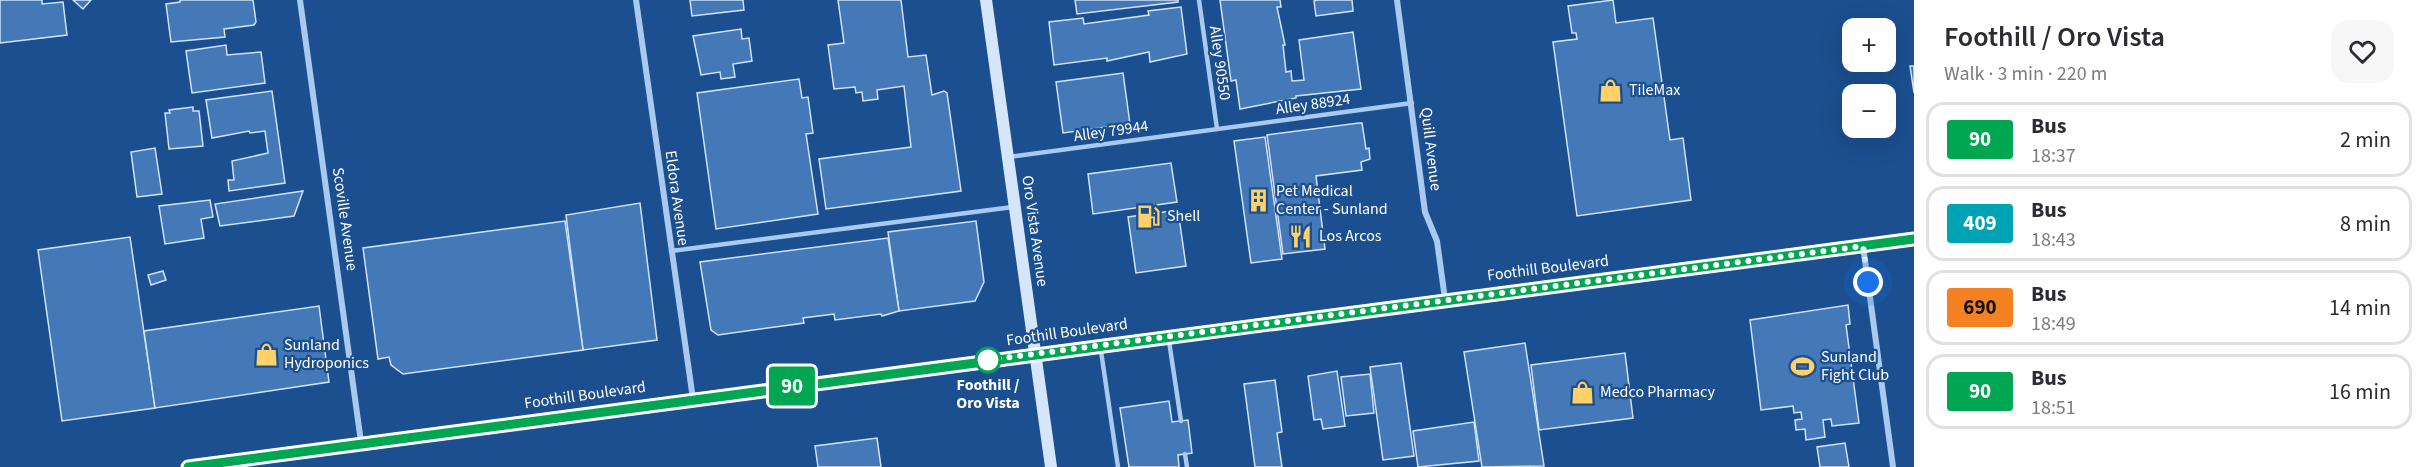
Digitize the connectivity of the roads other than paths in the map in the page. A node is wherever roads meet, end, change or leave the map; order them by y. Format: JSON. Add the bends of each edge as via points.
{"nodes":[{"id":1,"x":300,"y":0,"type":"edge"},
{"id":2,"x":636,"y":0,"type":"edge"},
{"id":3,"x":986,"y":0,"type":"edge"},
{"id":4,"x":1199,"y":0,"type":"edge"},
{"id":5,"x":1397,"y":0,"type":"edge"},
{"id":6,"x":1412,"y":103,"type":"junction"},
{"id":7,"x":1217,"y":129,"type":"junction"},
{"id":8,"x":1008,"y":157,"type":"junction"},
{"id":9,"x":1015,"y":207,"type":"junction"},
{"id":10,"x":1914,"y":238,"type":"edge"},
{"id":11,"x":1863,"y":246,"type":"junction"},
{"id":12,"x":671,"y":251,"type":"junction"},
{"id":13,"x":1445,"y":299,"type":"junction"},
{"id":14,"x":1169,"y":336,"type":"junction"},
{"id":15,"x":1100,"y":345,"type":"junction"},
{"id":16,"x":1036,"y":354,"type":"junction"},
{"id":17,"x":693,"y":399,"type":"junction"},
{"id":18,"x":1181,"y":421,"type":"dead end"},
{"id":19,"x":361,"y":443,"type":"junction"},
{"id":20,"x":1185,"y":454,"type":"dead end"},
{"id":21,"x":188,"y":467,"type":"edge"},
{"id":22,"x":1051,"y":467,"type":"edge"},
{"id":23,"x":1118,"y":467,"type":"edge"},
{"id":24,"x":1187,"y":467,"type":"edge"},
{"id":25,"x":1893,"y":467,"type":"edge"}],
"edges":[{"from":1,"to":19,"type":"street","name":"Scoville Avenue"},
{"from":2,"to":12,"type":"street","name":"Eldora Avenue"},
{"from":3,"to":8,"type":"street","name":"Oro Vista Avenue"},
{"from":4,"to":7,"type":"lane","name":"Alley 90550"},
{"from":5,"to":6,"type":"street","name":"Quill Avenue"},
{"from":6,"to":7,"type":"lane","name":"Alley 88924"},
{"from":6,"to":13,"type":"street","name":"Quill Avenue","via":[[1425,212],[1437,242]]},
{"from":7,"to":8,"type":"lane","name":"Alley 79944"},
{"from":8,"to":9,"type":"street","name":"Oro Vista Avenue"},
{"from":9,"to":12,"type":"lane"},
{"from":9,"to":16,"type":"street","name":"Oro Vista Avenue"},
{"from":10,"to":11,"type":"main road","name":"Foothill Boulevard"},
{"from":11,"to":13,"type":"main road","name":"Foothill Boulevard"},
{"from":11,"to":25,"type":"street"},
{"from":12,"to":17,"type":"street","name":"Eldora Avenue"},
{"from":13,"to":14,"type":"main road","name":"Foothill Boulevard"},
{"from":14,"to":15,"type":"main road","name":"Foothill Boulevard"},
{"from":14,"to":18,"type":"lane"},
{"from":15,"to":16,"type":"main road","name":"Foothill Boulevard"},
{"from":15,"to":23,"type":"lane"},
{"from":16,"to":17,"type":"main road","name":"Foothill Boulevard"},
{"from":16,"to":22,"type":"street","name":"Oro Vista Avenue"},
{"from":17,"to":19,"type":"main road","name":"Foothill Boulevard"},
{"from":19,"to":21,"type":"main road","name":"Foothill Boulevard"},
{"from":20,"to":24,"type":"lane"}]}
